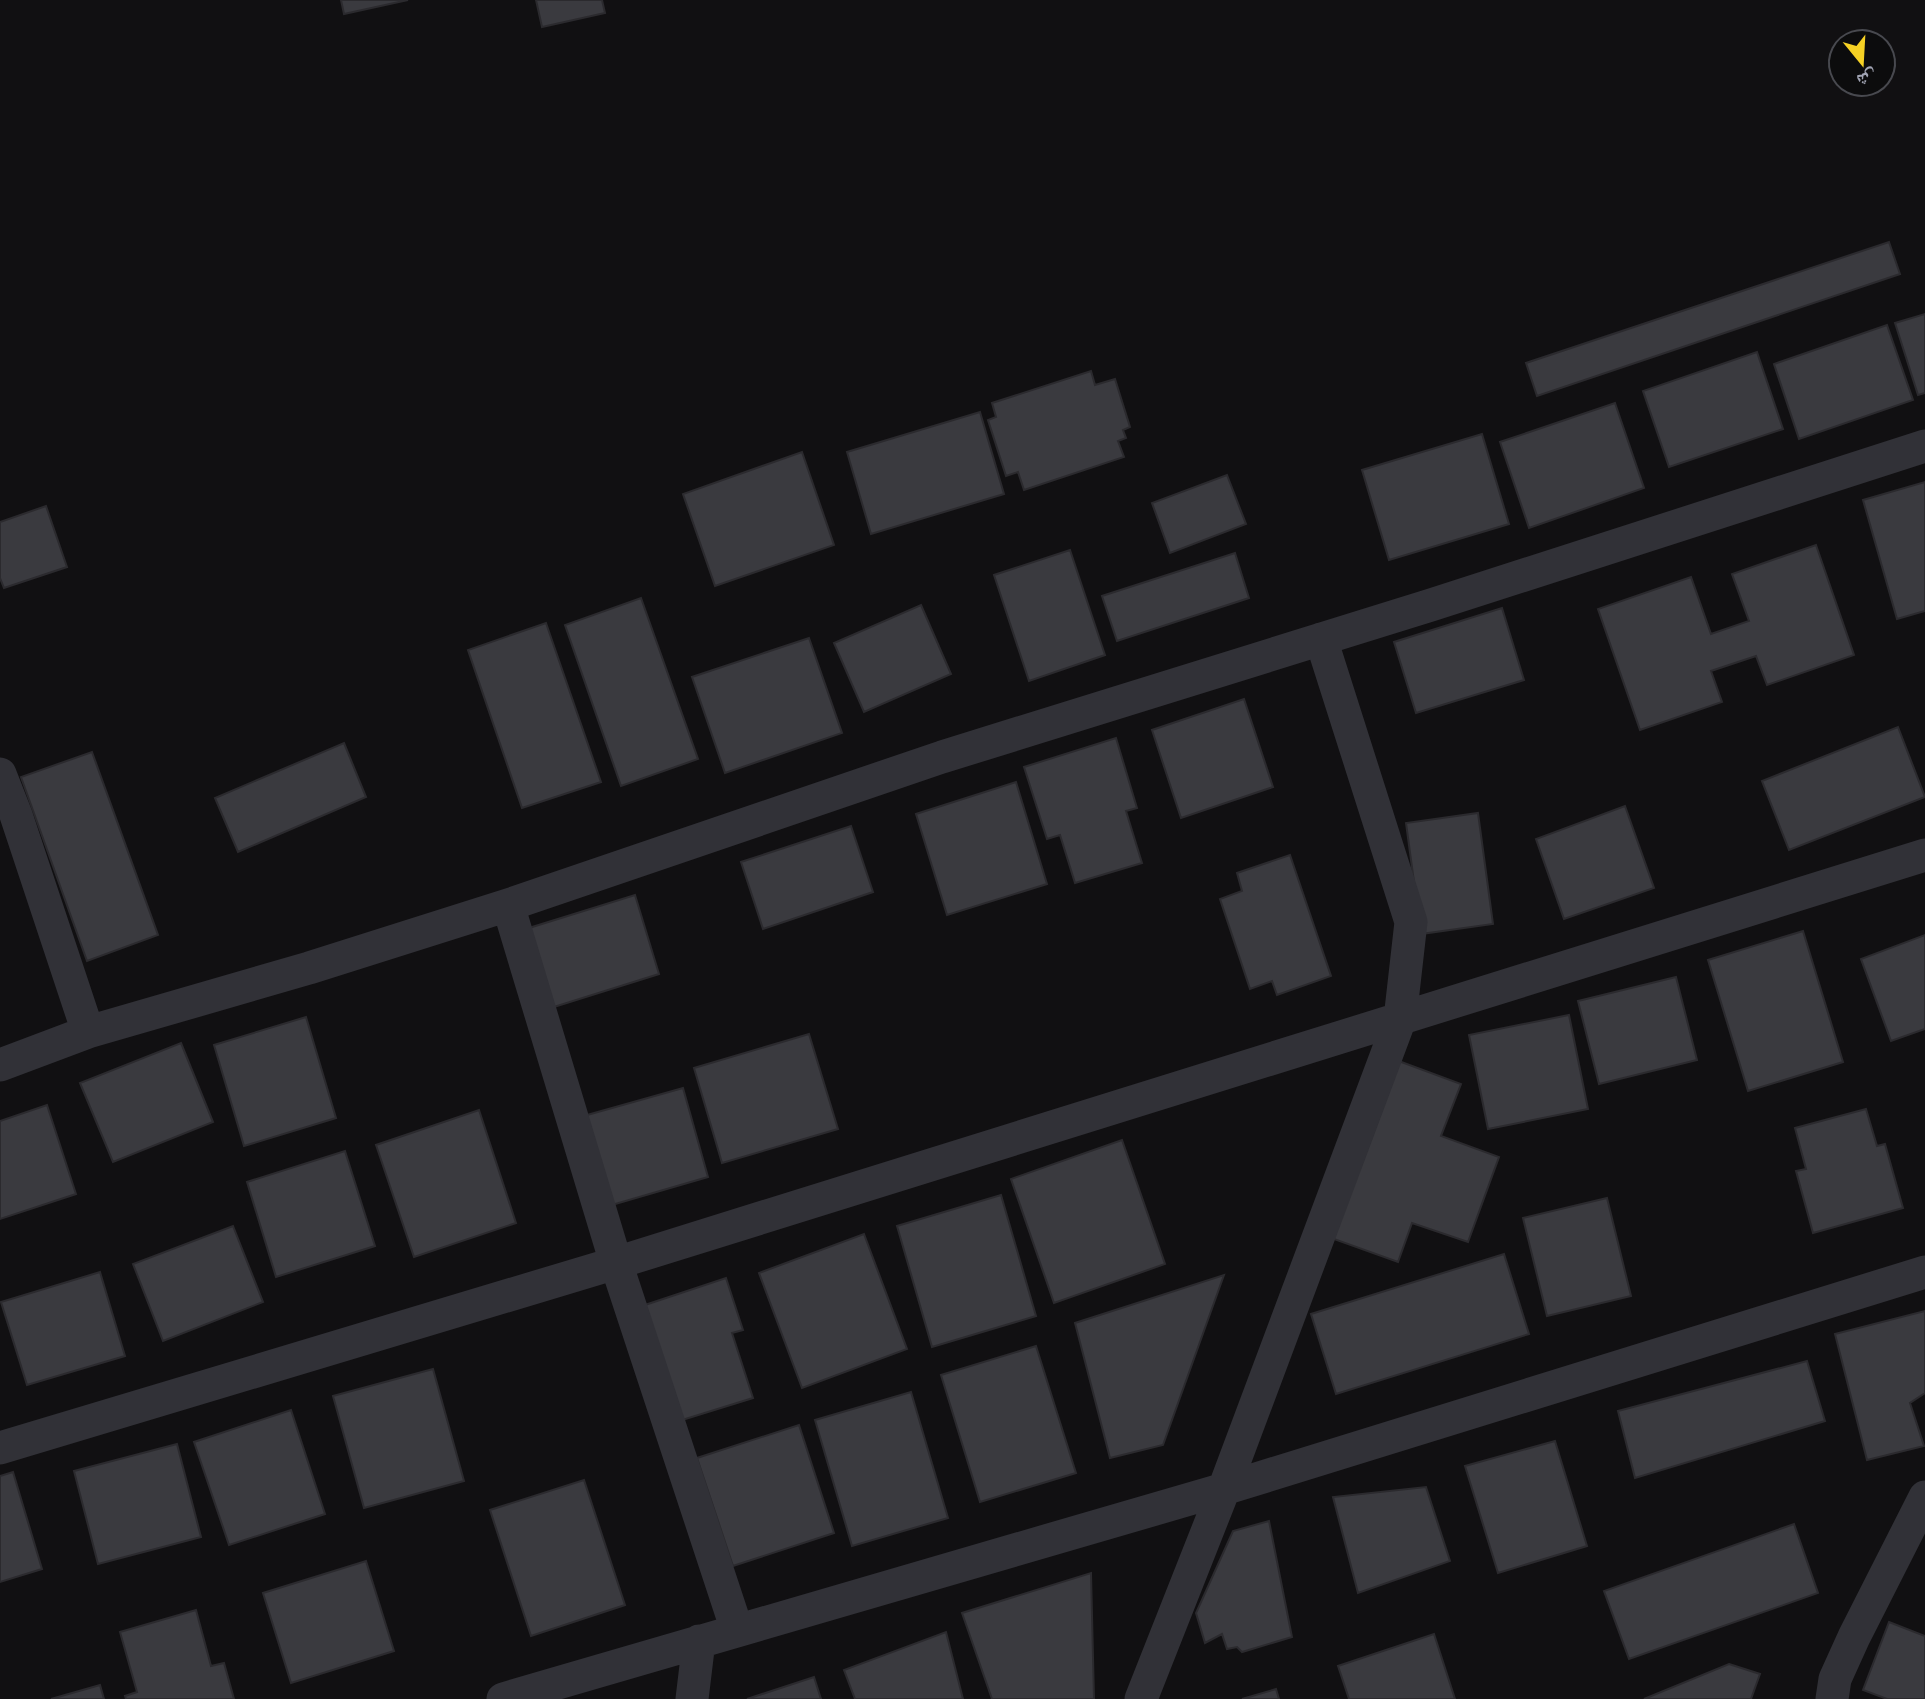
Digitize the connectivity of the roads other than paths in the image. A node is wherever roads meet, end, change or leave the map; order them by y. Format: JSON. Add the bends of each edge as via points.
{"nodes":[{"id":1,"x":1925,"y":446,"type":"edge"},
{"id":2,"x":1321,"y":639,"type":"junction"},
{"id":3,"x":0,"y":774,"type":"edge"},
{"id":4,"x":1925,"y":855,"type":"edge"},
{"id":5,"x":508,"y":905,"type":"junction"},
{"id":6,"x":1400,"y":1019,"type":"junction"},
{"id":7,"x":88,"y":1032,"type":"junction"},
{"id":8,"x":0,"y":1065,"type":"edge"},
{"id":9,"x":616,"y":1263,"type":"junction"},
{"id":10,"x":1925,"y":1272,"type":"edge"},
{"id":11,"x":0,"y":1448,"type":"edge"},
{"id":12,"x":1224,"y":1489,"type":"junction"},
{"id":13,"x":1925,"y":1497,"type":"edge"},
{"id":14,"x":737,"y":1630,"type":"junction"},
{"id":15,"x":699,"y":1641,"type":"junction"},
{"id":16,"x":503,"y":1699,"type":"edge"},
{"id":17,"x":692,"y":1699,"type":"edge"},
{"id":18,"x":1141,"y":1699,"type":"edge"},
{"id":19,"x":1832,"y":1699,"type":"edge"}],
"edges":[{"from":1,"to":2,"type":"street"},
{"from":2,"to":5,"type":"street","via":[[942,757]]},
{"from":2,"to":6,"type":"street","via":[[1411,922]]},
{"from":3,"to":7,"type":"street"},
{"from":4,"to":6,"type":"street"},
{"from":5,"to":7,"type":"street"},
{"from":5,"to":9,"type":"street"},
{"from":6,"to":9,"type":"street"},
{"from":6,"to":12,"type":"street"},
{"from":7,"to":8,"type":"street"},
{"from":9,"to":11,"type":"street"},
{"from":9,"to":14,"type":"street"},
{"from":10,"to":12,"type":"street"},
{"from":12,"to":14,"type":"street"},
{"from":12,"to":18,"type":"street"},
{"from":13,"to":19,"type":"street","via":[[1854,1637],[1835,1679]]},
{"from":14,"to":15,"type":"street"},
{"from":15,"to":16,"type":"street"},
{"from":15,"to":17,"type":"street"}]}
